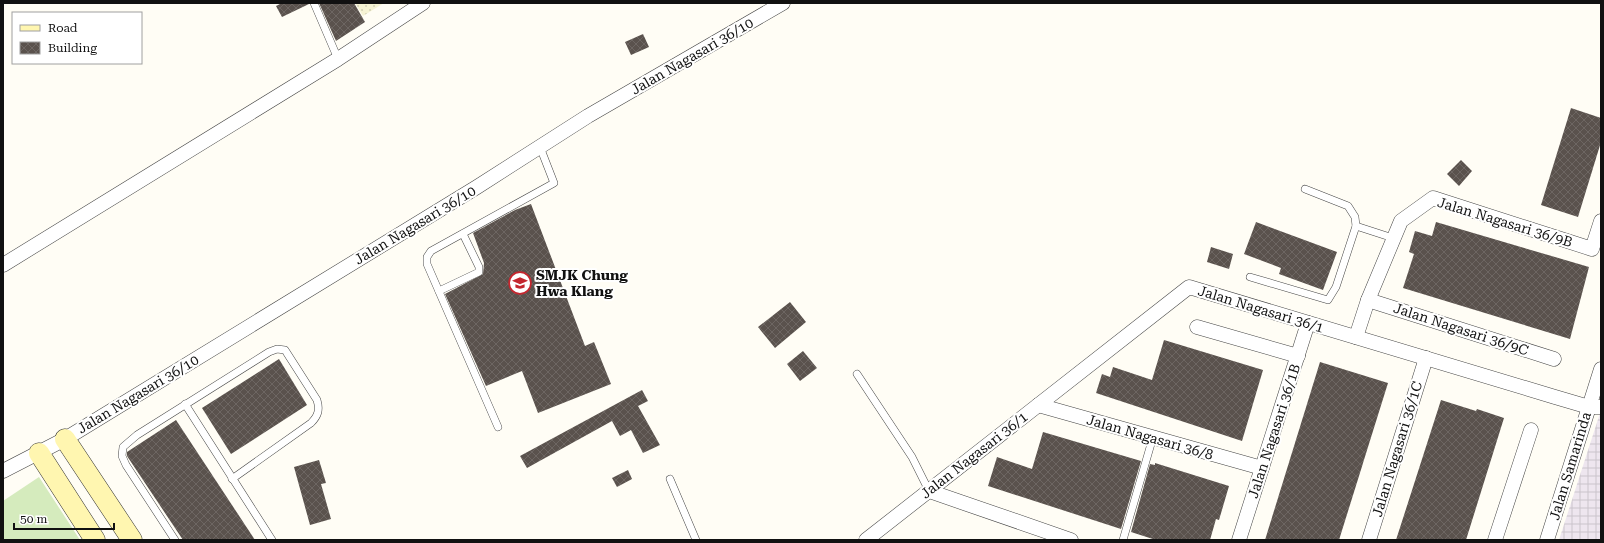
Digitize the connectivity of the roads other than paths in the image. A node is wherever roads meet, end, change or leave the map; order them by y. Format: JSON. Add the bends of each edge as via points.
{"nodes":[{"id":1,"x":314,"y":3,"type":"edge"},
{"id":2,"x":423,"y":3,"type":"edge"},
{"id":3,"x":783,"y":3,"type":"edge"},
{"id":4,"x":338,"y":59,"type":"junction"},
{"id":5,"x":540,"y":147,"type":"junction"},
{"id":6,"x":1305,"y":189,"type":"dead end"},
{"id":7,"x":1601,"y":221,"type":"edge"},
{"id":8,"x":1356,"y":226,"type":"junction"},
{"id":9,"x":463,"y":234,"type":"junction"},
{"id":10,"x":1393,"y":238,"type":"junction"},
{"id":11,"x":3,"y":265,"type":"edge"},
{"id":12,"x":1250,"y":277,"type":"dead end"},
{"id":13,"x":439,"y":291,"type":"junction"},
{"id":14,"x":1368,"y":300,"type":"junction"},
{"id":15,"x":1308,"y":323,"type":"junction"},
{"id":16,"x":1198,"y":327,"type":"dead end"},
{"id":17,"x":1356,"y":337,"type":"junction"},
{"id":18,"x":1298,"y":356,"type":"junction"},
{"id":19,"x":1426,"y":358,"type":"junction"},
{"id":20,"x":1554,"y":359,"type":"dead end"},
{"id":21,"x":1601,"y":369,"type":"edge"},
{"id":22,"x":857,"y":374,"type":"dead end"},
{"id":23,"x":186,"y":404,"type":"junction"},
{"id":24,"x":1038,"y":405,"type":"junction"},
{"id":25,"x":1595,"y":407,"type":"edge"},
{"id":26,"x":498,"y":428,"type":"dead end"},
{"id":27,"x":1530,"y":430,"type":"dead end"},
{"id":28,"x":1153,"y":438,"type":"junction"},
{"id":29,"x":65,"y":439,"type":"junction"},
{"id":30,"x":39,"y":453,"type":"junction"},
{"id":31,"x":1262,"y":468,"type":"junction"},
{"id":32,"x":85,"y":469,"type":"junction"},
{"id":33,"x":3,"y":471,"type":"edge"},
{"id":34,"x":232,"y":479,"type":"junction"},
{"id":35,"x":670,"y":479,"type":"dead end"},
{"id":36,"x":62,"y":489,"type":"junction"},
{"id":37,"x":928,"y":491,"type":"junction"},
{"id":38,"x":95,"y":540,"type":"edge"},
{"id":39,"x":132,"y":540,"type":"edge"},
{"id":40,"x":175,"y":540,"type":"edge"},
{"id":41,"x":272,"y":540,"type":"edge"},
{"id":42,"x":696,"y":540,"type":"edge"},
{"id":43,"x":866,"y":540,"type":"edge"},
{"id":44,"x":1071,"y":540,"type":"edge"},
{"id":45,"x":1123,"y":540,"type":"edge"},
{"id":46,"x":1239,"y":540,"type":"edge"},
{"id":47,"x":1369,"y":540,"type":"edge"},
{"id":48,"x":1496,"y":540,"type":"edge"},
{"id":49,"x":1547,"y":540,"type":"edge"}],
"edges":[{"from":1,"to":4,"type":"lane"},
{"from":2,"to":4,"type":"street"},
{"from":3,"to":5,"type":"street","name":"Jalan Nagasari 36/10","via":[[588,116]]},
{"from":4,"to":11,"type":"street"},
{"from":5,"to":9,"type":"lane","via":[[554,183]]},
{"from":5,"to":29,"type":"street","name":"Jalan Nagasari 36/10"},
{"from":6,"to":8,"type":"lane","via":[[1348,206],[1355,217]]},
{"from":7,"to":10,"type":"street","name":"Jalan Nagasari 36/9B","via":[[1592,249],[1433,198],[1401,220]]},
{"from":8,"to":10,"type":"lane"},
{"from":8,"to":12,"type":"lane","via":[[1336,287],[1328,300]]},
{"from":9,"to":13,"type":"lane","via":[[431,251],[426,257]]},
{"from":9,"to":13,"type":"lane","via":[[479,272]]},
{"from":10,"to":14,"type":"street"},
{"from":13,"to":26,"type":"lane"},
{"from":14,"to":17,"type":"street"},
{"from":14,"to":20,"type":"street","name":"Jalan Nagasari 36/9C"},
{"from":15,"to":17,"type":"street","name":"Jalan Nagasari 36/1"},
{"from":15,"to":18,"type":"street","name":"Jalan Nagasari 36/1B"},
{"from":15,"to":24,"type":"street","name":"Jalan Nagasari 36/1","via":[[1188,287]]},
{"from":16,"to":18,"type":"street"},
{"from":17,"to":19,"type":"street","name":"Jalan Nagasari 36/1"},
{"from":18,"to":31,"type":"street","name":"Jalan Nagasari 36/1B"},
{"from":19,"to":25,"type":"street","name":"Jalan Nagasari 36/1"},
{"from":19,"to":47,"type":"street","name":"Jalan Nagasari 36/1C"},
{"from":21,"to":25,"type":"street","name":"Jalan Samarinda"},
{"from":22,"to":37,"type":"lane","via":[[912,457]]},
{"from":23,"to":34,"type":"lane"},
{"from":23,"to":34,"type":"lane","via":[[277,349],[285,350],[310,387],[319,405],[315,419]]},
{"from":23,"to":40,"type":"lane","via":[[125,444],[122,451],[126,466]]},
{"from":24,"to":28,"type":"street","name":"Jalan Nagasari 36/8"},
{"from":24,"to":37,"type":"street","name":"Jalan Nagasari 36/1"},
{"from":25,"to":49,"type":"street","name":"Jalan Samarinda"},
{"from":27,"to":48,"type":"street"},
{"from":28,"to":31,"type":"street","name":"Jalan Nagasari 36/8"},
{"from":28,"to":45,"type":"lane"},
{"from":29,"to":30,"type":"street","name":"Jalan Nagasari 36/10"},
{"from":29,"to":32,"type":"street"},
{"from":30,"to":33,"type":"street","name":"Jalan Nagasari 36/10"},
{"from":30,"to":36,"type":"street"},
{"from":31,"to":46,"type":"street","name":"Jalan Nagasari 36/1B"},
{"from":32,"to":36,"type":"street","via":[[70,462],[62,465],[59,473]]},
{"from":32,"to":39,"type":"street"},
{"from":34,"to":41,"type":"lane"},
{"from":35,"to":42,"type":"lane"},
{"from":36,"to":38,"type":"street"},
{"from":37,"to":43,"type":"street","name":"Jalan Nagasari 36/1"},
{"from":37,"to":44,"type":"street"}]}
